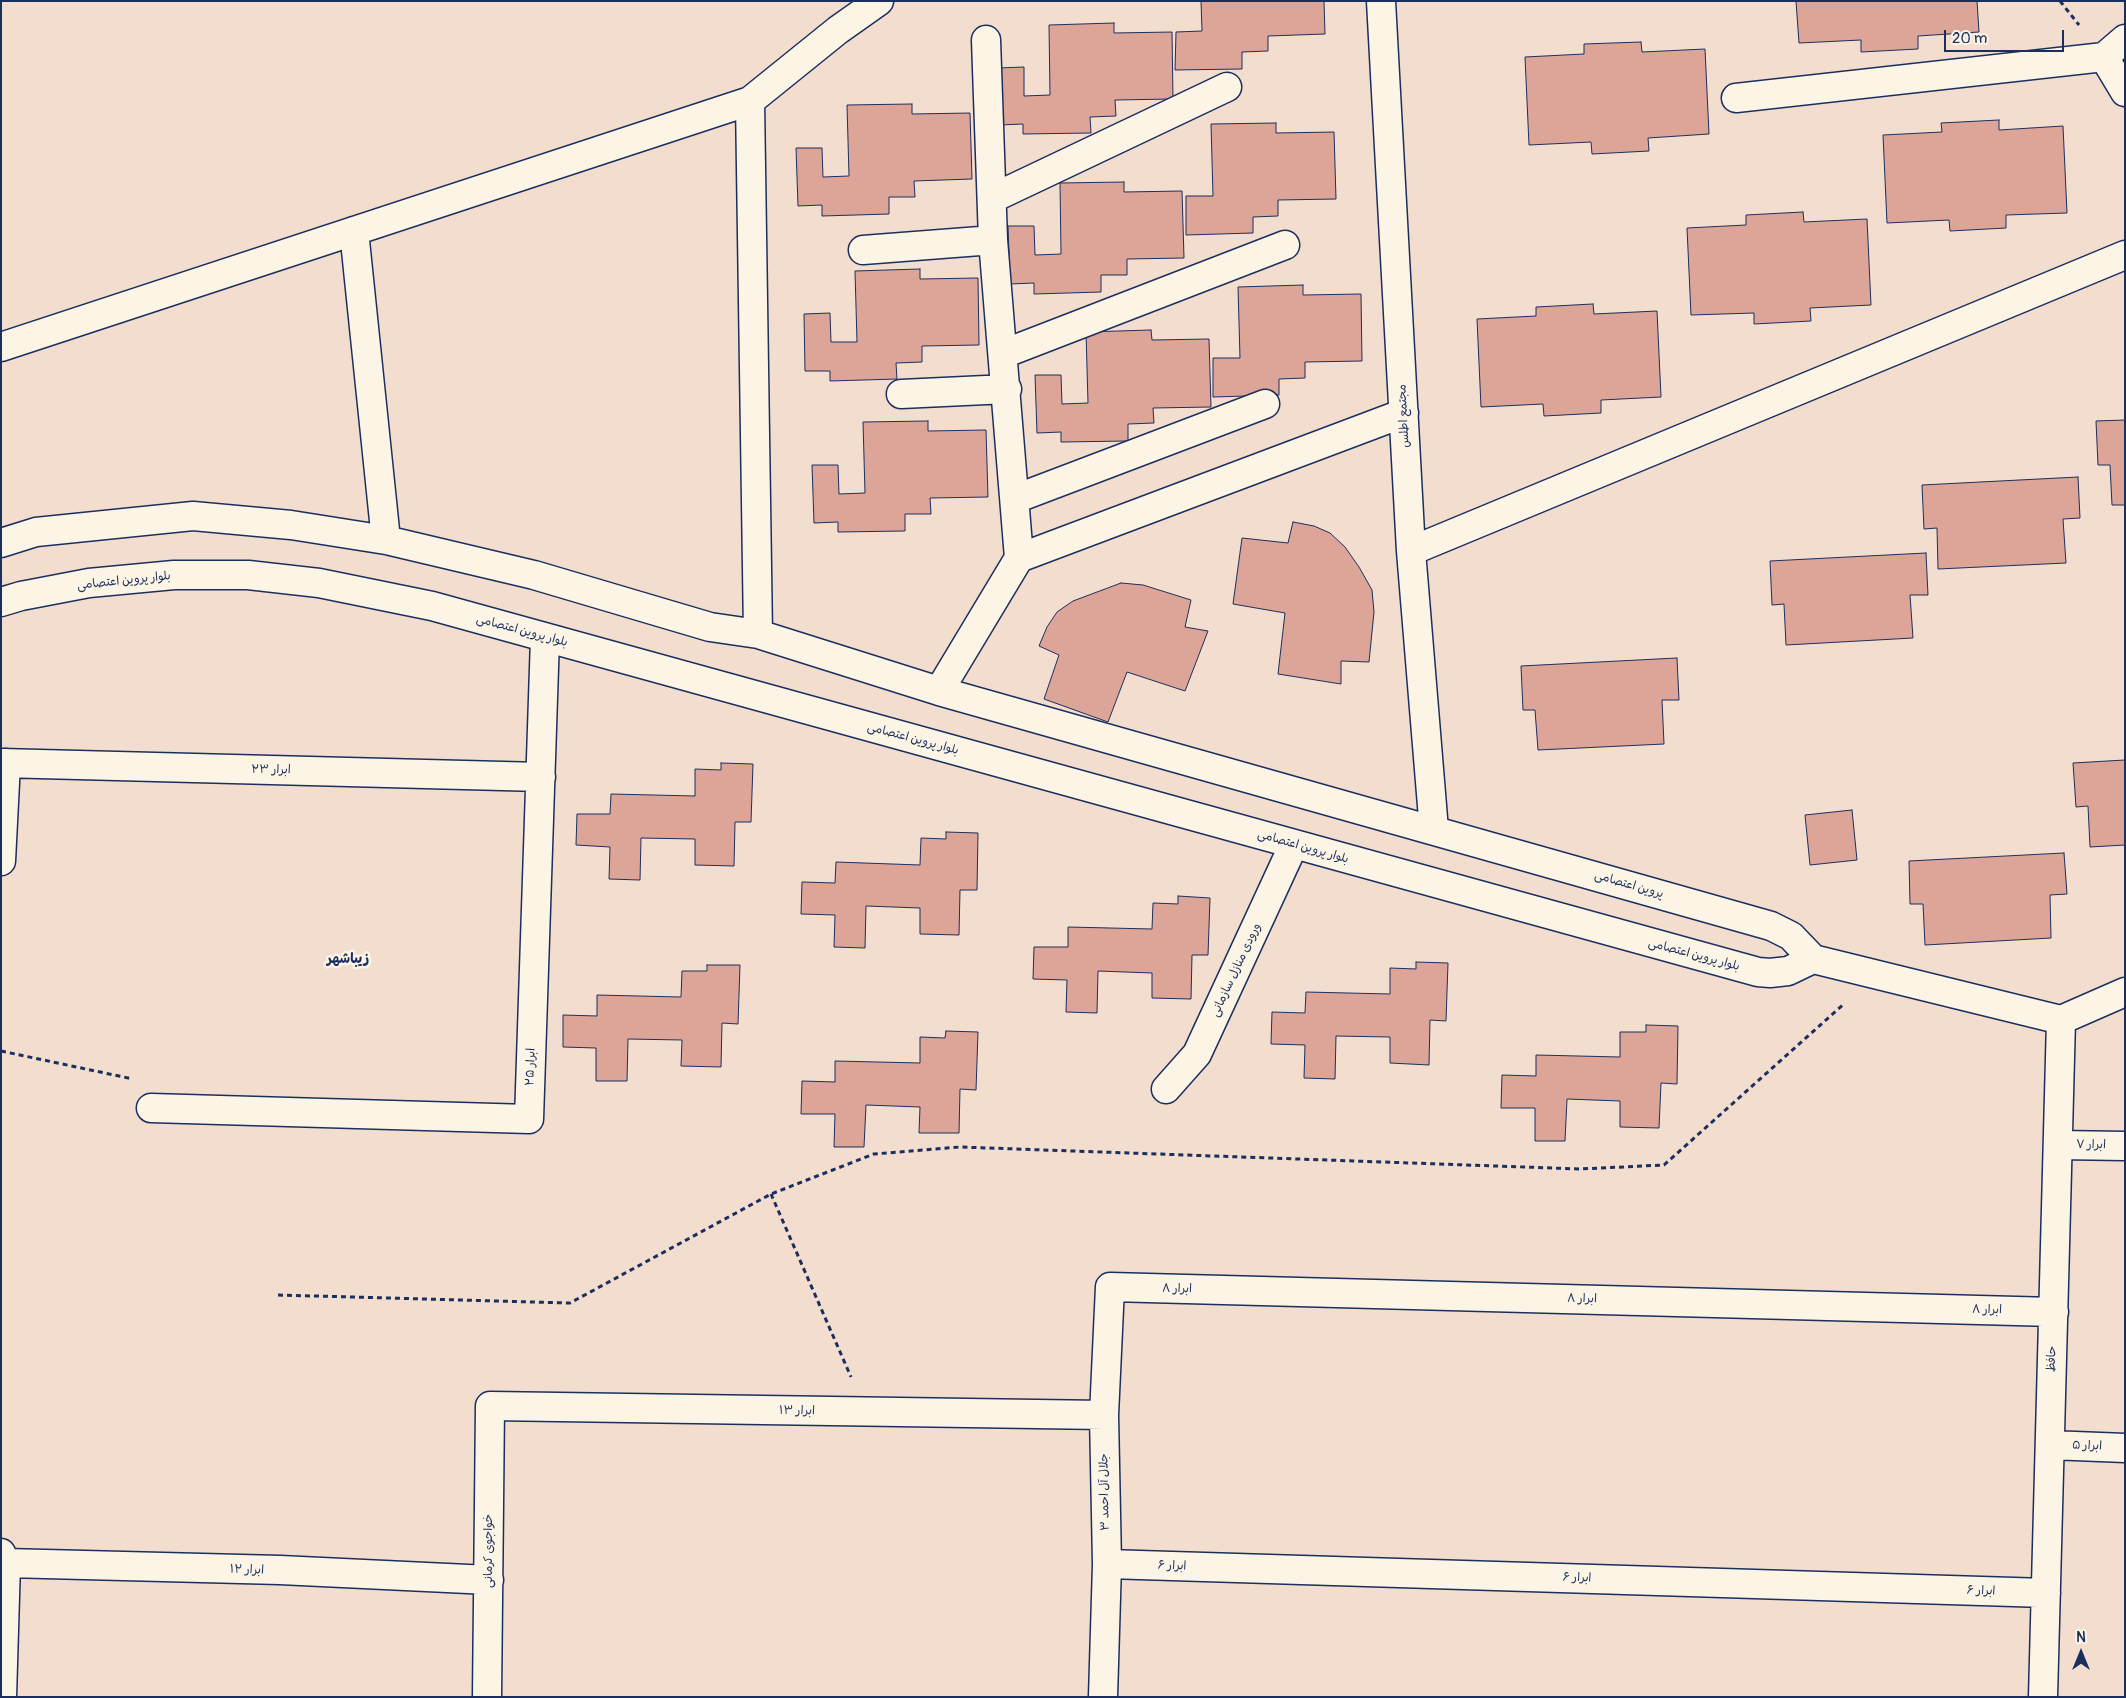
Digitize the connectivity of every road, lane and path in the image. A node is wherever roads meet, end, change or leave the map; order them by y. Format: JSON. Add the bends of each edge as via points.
{"nodes":[{"id":1,"x":878,"y":1,"type":"edge"},
{"id":2,"x":1381,"y":1,"type":"edge"},
{"id":3,"x":2125,"y":39,"type":"edge"},
{"id":4,"x":986,"y":40,"type":"dead end"},
{"id":5,"x":2104,"y":57,"type":"junction"},
{"id":6,"x":1227,"y":87,"type":"dead end"},
{"id":7,"x":2125,"y":92,"type":"edge"},
{"id":8,"x":1736,"y":98,"type":"dead end"},
{"id":9,"x":750,"y":101,"type":"junction"},
{"id":10,"x":993,"y":198,"type":"junction"},
{"id":11,"x":354,"y":231,"type":"junction"},
{"id":12,"x":993,"y":240,"type":"junction"},
{"id":13,"x":1285,"y":245,"type":"dead end"},
{"id":14,"x":863,"y":250,"type":"dead end"},
{"id":15,"x":2125,"y":255,"type":"edge"},
{"id":16,"x":1,"y":347,"type":"edge"},
{"id":17,"x":1003,"y":354,"type":"junction"},
{"id":18,"x":1006,"y":389,"type":"junction"},
{"id":19,"x":901,"y":394,"type":"dead end"},
{"id":20,"x":1265,"y":404,"type":"dead end"},
{"id":21,"x":1404,"y":413,"type":"junction"},
{"id":22,"x":1015,"y":498,"type":"junction"},
{"id":23,"x":386,"y":540,"type":"junction"},
{"id":24,"x":1,"y":543,"type":"edge"},
{"id":25,"x":1412,"y":551,"type":"junction"},
{"id":26,"x":1019,"y":558,"type":"junction"},
{"id":27,"x":1,"y":602,"type":"edge"},
{"id":28,"x":758,"y":634,"type":"junction"},
{"id":29,"x":545,"y":638,"type":"junction"},
{"id":30,"x":939,"y":691,"type":"junction"},
{"id":31,"x":4,"y":763,"type":"edge"},
{"id":32,"x":541,"y":777,"type":"junction"},
{"id":33,"x":1434,"y":830,"type":"junction"},
{"id":34,"x":1294,"y":844,"type":"junction"},
{"id":35,"x":1,"y":862,"type":"edge"},
{"id":36,"x":1813,"y":959,"type":"junction"},
{"id":37,"x":1877,"y":975,"type":"junction"},
{"id":38,"x":2125,"y":992,"type":"edge"},
{"id":39,"x":2061,"y":1020,"type":"junction"},
{"id":40,"x":1,"y":1051,"type":"edge"},
{"id":41,"x":1166,"y":1089,"type":"dead end"},
{"id":42,"x":151,"y":1108,"type":"joint"},
{"id":43,"x":2058,"y":1145,"type":"junction"},
{"id":44,"x":2125,"y":1146,"type":"edge"},
{"id":45,"x":771,"y":1194,"type":"junction"},
{"id":46,"x":1110,"y":1287,"type":"joint"},
{"id":47,"x":278,"y":1295,"type":"dead end"},
{"id":48,"x":2054,"y":1312,"type":"junction"},
{"id":49,"x":490,"y":1406,"type":"joint"},
{"id":50,"x":866,"y":1412,"type":"junction"},
{"id":51,"x":1104,"y":1415,"type":"junction"},
{"id":52,"x":2050,"y":1445,"type":"junction"},
{"id":53,"x":2125,"y":1448,"type":"edge"},
{"id":54,"x":3,"y":1558,"type":"edge"},
{"id":55,"x":1107,"y":1564,"type":"junction"},
{"id":56,"x":489,"y":1580,"type":"junction"},
{"id":57,"x":2046,"y":1593,"type":"junction"},
{"id":58,"x":2,"y":1697,"type":"edge"},
{"id":59,"x":487,"y":1697,"type":"edge"},
{"id":60,"x":1103,"y":1697,"type":"edge"},
{"id":61,"x":2043,"y":1697,"type":"edge"}],
"edges":[{"from":1,"to":9,"type":"street"},
{"from":2,"to":21,"type":"street","name":"مجتمع اطلس"},
{"from":3,"to":5,"type":"street"},
{"from":4,"to":10,"type":"street"},
{"from":5,"to":7,"type":"street"},
{"from":5,"to":8,"type":"street"},
{"from":6,"to":10,"type":"street"},
{"from":9,"to":11,"type":"street"},
{"from":9,"to":28,"type":"street"},
{"from":10,"to":12,"type":"street"},
{"from":11,"to":16,"type":"street"},
{"from":11,"to":23,"type":"street"},
{"from":12,"to":14,"type":"street"},
{"from":12,"to":17,"type":"street"},
{"from":13,"to":17,"type":"street"},
{"from":15,"to":25,"type":"street"},
{"from":17,"to":18,"type":"street"},
{"from":18,"to":19,"type":"street"},
{"from":18,"to":22,"type":"street"},
{"from":20,"to":22,"type":"street"},
{"from":21,"to":25,"type":"street","name":"مجتمع اطلس"},
{"from":21,"to":26,"type":"street"},
{"from":22,"to":26,"type":"street"},
{"from":23,"to":24,"type":"street","via":[[292,525],[193,516],[36,532]]},
{"from":23,"to":28,"type":"street","via":[[534,575],[710,627]]},
{"from":25,"to":33,"type":"street","name":"مجتمع اطلس"},
{"from":26,"to":30,"type":"street"},
{"from":27,"to":29,"type":"street","name":"بلوار پروین اعتصامی","via":[[89,583],[174,575],[248,575],[319,583],[423,604]]},
{"from":28,"to":30,"type":"street"},
{"from":29,"to":32,"type":"street","name":"ابرار ۲۵"},
{"from":29,"to":34,"type":"street","name":"بلوار پروین اعتصامی"},
{"from":30,"to":33,"type":"street"},
{"from":31,"to":32,"type":"street","name":"ابرار ۲۳"},
{"from":31,"to":35,"type":"street"},
{"from":32,"to":42,"type":"street","name":"ابرار ۲۵","via":[[529,1119]]},
{"from":33,"to":36,"type":"street","name":"پروین اعتصامی","via":[[1771,926],[1792,936]]},
{"from":34,"to":36,"type":"street","name":"بلوار پروین اعتصامی","via":[[1758,972],[1788,971]]},
{"from":34,"to":41,"type":"street","name":"ورودی منازل سازمانی","via":[[1197,1054]]},
{"from":36,"to":37,"type":"street"},
{"from":37,"to":39,"type":"street"},
{"from":37,"to":45,"type":"path","via":[[1664,1165],[1570,1168],[960,1147],[874,1154]]},
{"from":38,"to":39,"type":"street"},
{"from":39,"to":43,"type":"street","name":"حافظ"},
{"from":40,"to":42,"type":"path","via":[[146,1082]]},
{"from":43,"to":44,"type":"street","name":"ابرار ۷"},
{"from":43,"to":48,"type":"street","name":"حافظ"},
{"from":45,"to":47,"type":"path","via":[[570,1303]]},
{"from":45,"to":50,"type":"path"},
{"from":46,"to":48,"type":"street","name":"ابرار ۸"},
{"from":46,"to":51,"type":"street","name":"جلال آل احمد ۳"},
{"from":48,"to":52,"type":"street","name":"حافظ"},
{"from":49,"to":50,"type":"street","name":"ابرار ۱۳"},
{"from":49,"to":56,"type":"street","name":"خواجوی کرمانی"},
{"from":50,"to":51,"type":"street","name":"ابرار ۱۳"},
{"from":51,"to":55,"type":"street","name":"جلال آل احمد ۳"},
{"from":52,"to":53,"type":"street","name":"ابرار ۵"},
{"from":52,"to":57,"type":"street","name":"حافظ"},
{"from":54,"to":56,"type":"street","name":"ابرار ۱۲"},
{"from":54,"to":58,"type":"street"},
{"from":55,"to":57,"type":"street","name":"ابرار ۶"},
{"from":55,"to":60,"type":"street","name":"جلال آل احمد ۳"},
{"from":56,"to":59,"type":"street","name":"خواجوی کرمانی"},
{"from":57,"to":61,"type":"street","name":"حافظ"}]}
